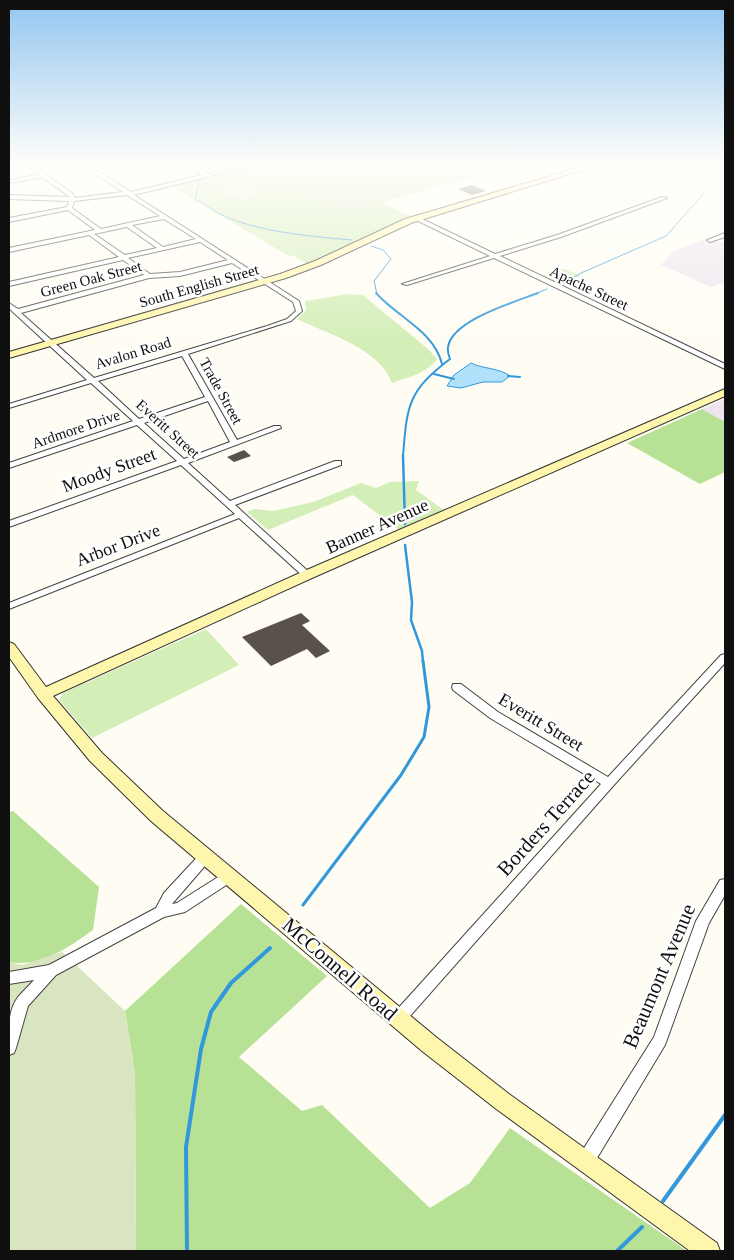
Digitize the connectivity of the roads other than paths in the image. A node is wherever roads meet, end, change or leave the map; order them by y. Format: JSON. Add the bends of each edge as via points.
{"nodes":[{"id":1,"x":92,"y":225,"type":"edge"},
{"id":2,"x":128,"y":225,"type":"joint"},
{"id":3,"x":176,"y":225,"type":"edge"},
{"id":4,"x":397,"y":225,"type":"edge"},
{"id":5,"x":430,"y":225,"type":"edge"},
{"id":6,"x":590,"y":225,"type":"edge"},
{"id":7,"x":100,"y":231,"type":"junction"},
{"id":8,"x":90,"y":233,"type":"junction"},
{"id":9,"x":725,"y":235,"type":"edge"},
{"id":10,"x":199,"y":240,"type":"junction"},
{"id":11,"x":710,"y":240,"type":"dead end"},
{"id":12,"x":9,"y":244,"type":"edge"},
{"id":13,"x":163,"y":249,"type":"junction"},
{"id":14,"x":12,"y":250,"type":"edge"},
{"id":15,"x":495,"y":256,"type":"junction"},
{"id":16,"x":124,"y":258,"type":"junction"},
{"id":17,"x":231,"y":261,"type":"junction"},
{"id":18,"x":149,"y":276,"type":"junction"},
{"id":19,"x":264,"y":282,"type":"junction"},
{"id":20,"x":9,"y":284,"type":"edge"},
{"id":21,"x":405,"y":284,"type":"dead end"},
{"id":22,"x":9,"y":305,"type":"edge"},
{"id":23,"x":16,"y":312,"type":"junction"},
{"id":24,"x":49,"y":343,"type":"junction"},
{"id":25,"x":184,"y":352,"type":"junction"},
{"id":26,"x":9,"y":355,"type":"edge"},
{"id":27,"x":725,"y":367,"type":"edge"},
{"id":28,"x":92,"y":380,"type":"junction"},
{"id":29,"x":725,"y":392,"type":"edge"},
{"id":30,"x":209,"y":398,"type":"junction"},
{"id":31,"x":9,"y":406,"type":"edge"},
{"id":32,"x":139,"y":422,"type":"junction"},
{"id":33,"x":277,"y":428,"type":"dead end"},
{"id":34,"x":235,"y":443,"type":"junction"},
{"id":35,"x":182,"y":461,"type":"junction"},
{"id":36,"x":338,"y":463,"type":"dead end"},
{"id":37,"x":9,"y":466,"type":"edge"},
{"id":38,"x":229,"y":504,"type":"junction"},
{"id":39,"x":240,"y":514,"type":"junction"},
{"id":40,"x":9,"y":524,"type":"edge"},
{"id":41,"x":307,"y":575,"type":"junction"},
{"id":42,"x":9,"y":606,"type":"edge"},
{"id":43,"x":9,"y":647,"type":"edge"},
{"id":44,"x":725,"y":657,"type":"edge"},
{"id":45,"x":457,"y":687,"type":"dead end"},
{"id":46,"x":43,"y":694,"type":"junction"},
{"id":47,"x":609,"y":782,"type":"junction"},
{"id":48,"x":206,"y":856,"type":"junction"},
{"id":49,"x":230,"y":876,"type":"junction"},
{"id":50,"x":725,"y":884,"type":"edge"},
{"id":51,"x":161,"y":912,"type":"junction"},
{"id":52,"x":51,"y":971,"type":"junction"},
{"id":53,"x":9,"y":978,"type":"edge"},
{"id":54,"x":398,"y":1019,"type":"junction"},
{"id":55,"x":9,"y":1048,"type":"edge"},
{"id":56,"x":585,"y":1162,"type":"junction"},
{"id":57,"x":709,"y":1251,"type":"edge"}],
"edges":[{"from":1,"to":7,"type":"street"},
{"from":2,"to":7,"type":"street"},
{"from":2,"to":13,"type":"street"},
{"from":3,"to":10,"type":"street"},
{"from":4,"to":19,"type":"street","name":"South English Street","via":[[310,266]]},
{"from":5,"to":15,"type":"street","name":"Apache Street"},
{"from":6,"to":15,"type":"street"},
{"from":7,"to":8,"type":"street"},
{"from":8,"to":14,"type":"street"},
{"from":8,"to":16,"type":"street"},
{"from":9,"to":11,"type":"street"},
{"from":10,"to":13,"type":"street"},
{"from":10,"to":17,"type":"street"},
{"from":12,"to":14,"type":"street"},
{"from":13,"to":16,"type":"street"},
{"from":15,"to":21,"type":"street"},
{"from":15,"to":27,"type":"street","name":"Apache Street"},
{"from":16,"to":18,"type":"street"},
{"from":16,"to":20,"type":"street"},
{"from":17,"to":18,"type":"street","name":"Green Oak Street","via":[[180,274]]},
{"from":17,"to":19,"type":"street"},
{"from":18,"to":23,"type":"street","name":"Green Oak Street"},
{"from":19,"to":24,"type":"street","name":"South English Street"},
{"from":19,"to":25,"type":"street","name":"Avalon Road","via":[[296,302],[299,311],[289,320]]},
{"from":22,"to":23,"type":"street","name":"Everitt Street"},
{"from":23,"to":24,"type":"street","name":"Everitt Street"},
{"from":24,"to":26,"type":"street","name":"South English Street"},
{"from":24,"to":28,"type":"street","name":"Everitt Street"},
{"from":25,"to":28,"type":"street","name":"Avalon Road"},
{"from":25,"to":30,"type":"street","name":"Trade Street"},
{"from":28,"to":31,"type":"street","name":"Avalon Road"},
{"from":28,"to":32,"type":"street","name":"Everitt Street"},
{"from":29,"to":41,"type":"street","name":"Banner Avenue"},
{"from":30,"to":32,"type":"street","name":"Ardmore Drive"},
{"from":30,"to":34,"type":"street","name":"Trade Street"},
{"from":32,"to":35,"type":"street","name":"Everitt Street"},
{"from":32,"to":37,"type":"street","name":"Ardmore Drive"},
{"from":33,"to":34,"type":"street","name":"Moody Street"},
{"from":34,"to":35,"type":"street","name":"Moody Street"},
{"from":35,"to":38,"type":"street","name":"Everitt Street"},
{"from":35,"to":40,"type":"street","name":"Moody Street"},
{"from":36,"to":38,"type":"street"},
{"from":38,"to":39,"type":"street","name":"Everitt Street"},
{"from":39,"to":41,"type":"street","name":"Everitt Street"},
{"from":39,"to":42,"type":"street","name":"Arbor Drive"},
{"from":41,"to":46,"type":"street","name":"Banner Avenue"},
{"from":43,"to":46,"type":"street","name":"McConnell Road"},
{"from":44,"to":47,"type":"street","name":"Borders Terrace"},
{"from":45,"to":47,"type":"street","name":"Everitt Street","via":[[494,715]]},
{"from":46,"to":48,"type":"street","name":"McConnell Road","via":[[107,770]]},
{"from":47,"to":54,"type":"street","name":"Borders Terrace"},
{"from":48,"to":49,"type":"street","name":"McConnell Road"},
{"from":48,"to":51,"type":"street","via":[[169,897]]},
{"from":49,"to":51,"type":"street","via":[[180,908]]},
{"from":49,"to":54,"type":"street","name":"McConnell Road"},
{"from":50,"to":56,"type":"street","name":"Beaumont Avenue","via":[[703,921],[660,1040]]},
{"from":51,"to":52,"type":"street"},
{"from":52,"to":53,"type":"street"},
{"from":52,"to":55,"type":"street","via":[[22,1003]]},
{"from":54,"to":56,"type":"street","name":"McConnell Road"},
{"from":56,"to":57,"type":"street","name":"McConnell Road"}]}
